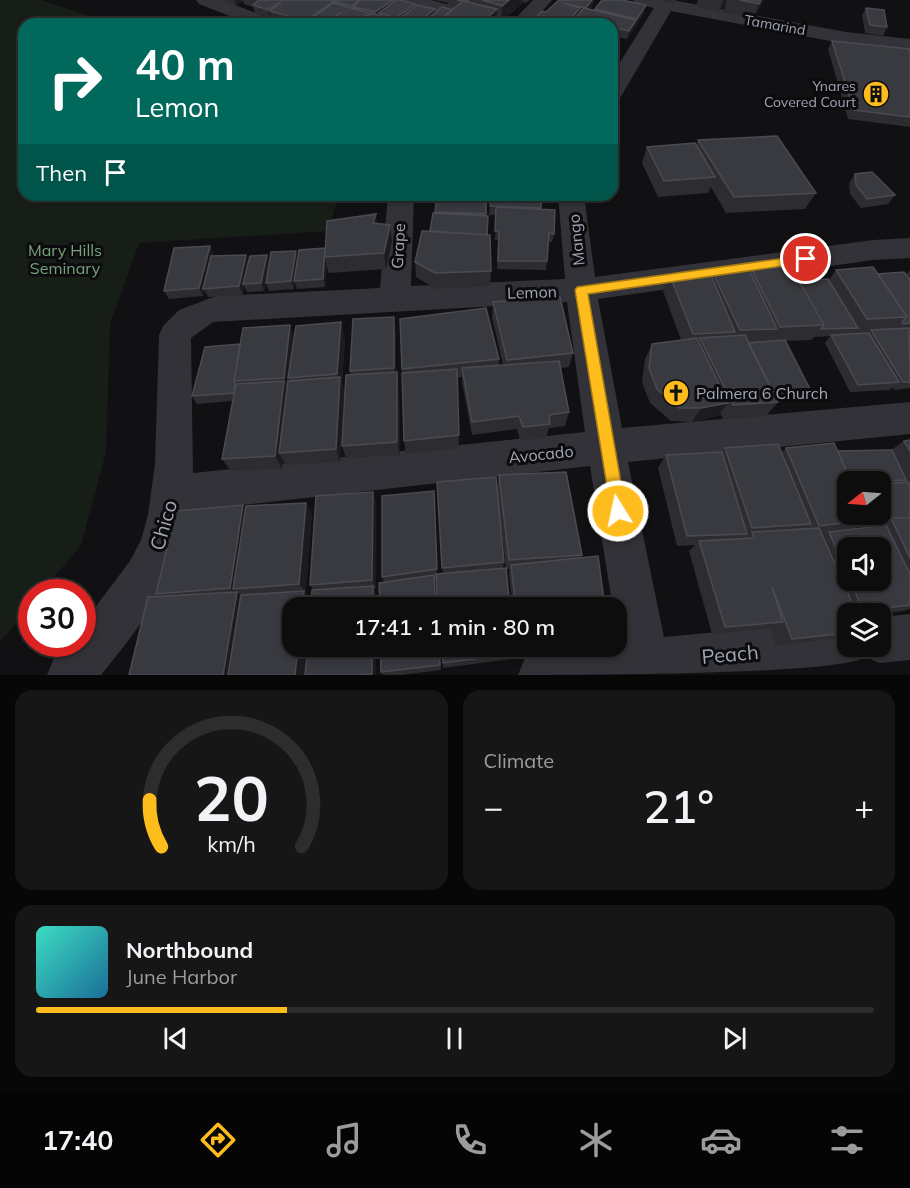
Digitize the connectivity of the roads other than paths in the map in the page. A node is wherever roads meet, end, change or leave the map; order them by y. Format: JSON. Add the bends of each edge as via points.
{"nodes":[{"id":1,"x":206,"y":0,"type":"edge"},
{"id":2,"x":409,"y":0,"type":"edge"},
{"id":3,"x":543,"y":0,"type":"edge"},
{"id":4,"x":642,"y":0,"type":"edge"},
{"id":5,"x":665,"y":5,"type":"junction"},
{"id":6,"x":252,"y":18,"type":"edge"},
{"id":7,"x":478,"y":18,"type":"edge"},
{"id":8,"x":526,"y":18,"type":"edge"},
{"id":9,"x":910,"y":45,"type":"edge"},
{"id":10,"x":618,"y":83,"type":"edge"},
{"id":11,"x":401,"y":201,"type":"edge"},
{"id":12,"x":572,"y":201,"type":"edge"},
{"id":13,"x":910,"y":248,"type":"edge"},
{"id":14,"x":581,"y":290,"type":"junction"},
{"id":15,"x":395,"y":298,"type":"junction"},
{"id":16,"x":174,"y":348,"type":"joint"},
{"id":17,"x":910,"y":418,"type":"edge"},
{"id":18,"x":606,"y":447,"type":"junction"},
{"id":19,"x":173,"y":494,"type":"junction"},
{"id":20,"x":910,"y":637,"type":"edge"},
{"id":21,"x":891,"y":639,"type":"edge"},
{"id":22,"x":837,"y":644,"type":"edge"},
{"id":23,"x":646,"y":668,"type":"edge"},
{"id":24,"x":71,"y":675,"type":"edge"},
{"id":25,"x":542,"y":675,"type":"edge"}],
"edges":[{"from":1,"to":6,"type":"street"},
{"from":2,"to":7,"type":"street"},
{"from":3,"to":8,"type":"street"},
{"from":4,"to":5,"type":"street","name":"Tamarind"},
{"from":5,"to":9,"type":"street","name":"Tamarind","via":[[846,38]]},
{"from":5,"to":10,"type":"street"},
{"from":11,"to":15,"type":"street","name":"Grape"},
{"from":12,"to":14,"type":"street","name":"Mango"},
{"from":13,"to":14,"type":"street","name":"Lemon"},
{"from":14,"to":15,"type":"street","name":"Lemon"},
{"from":14,"to":18,"type":"street","name":"Mango"},
{"from":15,"to":16,"type":"street","name":"Lemon","via":[[201,311],[186,320],[175,335]]},
{"from":16,"to":19,"type":"street","name":"Chico"},
{"from":17,"to":18,"type":"street","name":"Avocado"},
{"from":18,"to":19,"type":"street","name":"Avocado"},
{"from":18,"to":23,"type":"street","name":"Mango"},
{"from":19,"to":24,"type":"street","name":"Chico","via":[[162,541],[136,592]]},
{"from":20,"to":21,"type":"street"},
{"from":22,"to":23,"type":"street","name":"Peach"},
{"from":23,"to":25,"type":"street","name":"Peach"}]}
